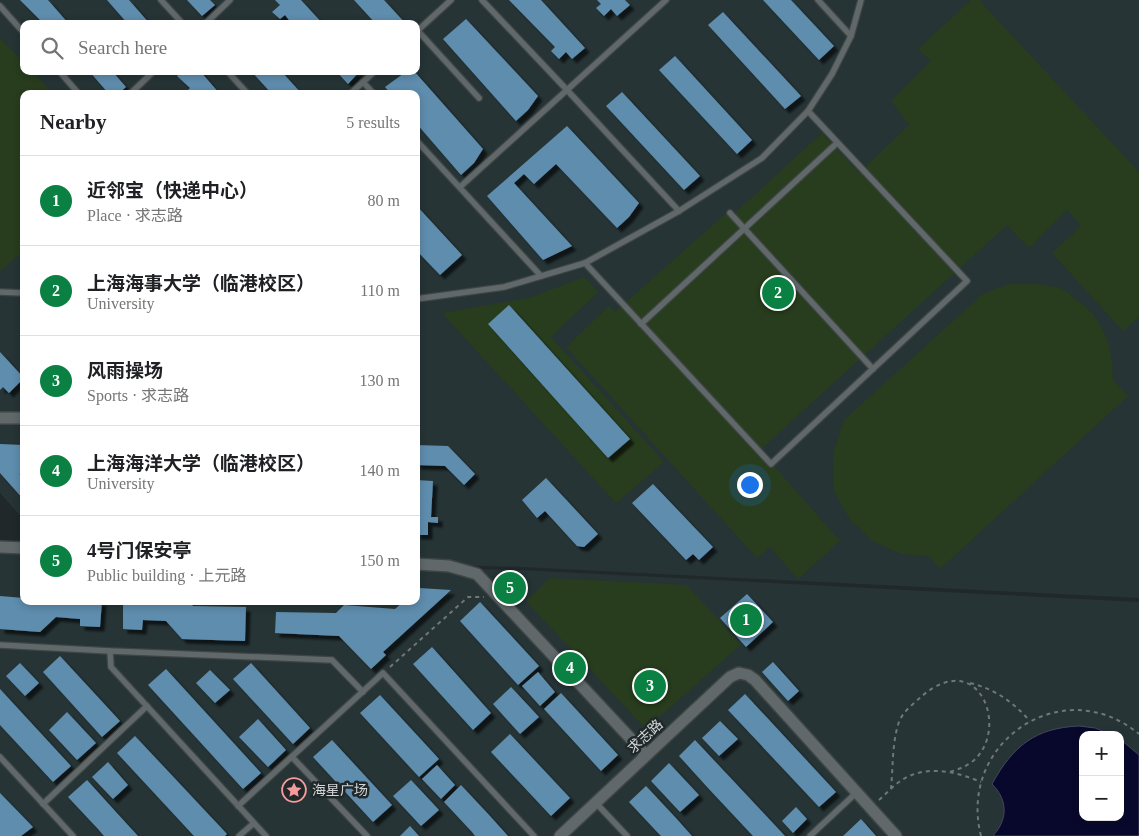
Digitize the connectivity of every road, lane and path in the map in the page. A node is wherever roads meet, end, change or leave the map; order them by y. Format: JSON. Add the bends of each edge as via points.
{"nodes":[{"id":1,"x":161,"y":0,"type":"edge"},
{"id":2,"x":230,"y":0,"type":"edge"},
{"id":3,"x":451,"y":0,"type":"edge"},
{"id":4,"x":482,"y":0,"type":"edge"},
{"id":5,"x":666,"y":0,"type":"edge"},
{"id":6,"x":818,"y":0,"type":"edge"},
{"id":7,"x":861,"y":0,"type":"edge"},
{"id":8,"x":0,"y":6,"type":"edge"},
{"id":9,"x":179,"y":20,"type":"edge"},
{"id":10,"x":209,"y":20,"type":"edge"},
{"id":11,"x":20,"y":28,"type":"edge"},
{"id":12,"x":420,"y":29,"type":"edge"},
{"id":13,"x":420,"y":35,"type":"edge"},
{"id":14,"x":852,"y":36,"type":"junction"},
{"id":15,"x":62,"y":75,"type":"edge"},
{"id":16,"x":150,"y":75,"type":"edge"},
{"id":17,"x":231,"y":75,"type":"edge"},
{"id":18,"x":371,"y":75,"type":"edge"},
{"id":19,"x":364,"y":82,"type":"junction"},
{"id":20,"x":76,"y":90,"type":"edge"},
{"id":21,"x":134,"y":90,"type":"edge"},
{"id":22,"x":244,"y":90,"type":"edge"},
{"id":23,"x":355,"y":90,"type":"edge"},
{"id":24,"x":371,"y":90,"type":"edge"},
{"id":25,"x":567,"y":90,"type":"junction"},
{"id":26,"x":479,"y":98,"type":"dead end"},
{"id":27,"x":808,"y":111,"type":"junction"},
{"id":28,"x":837,"y":143,"type":"junction"},
{"id":29,"x":420,"y":144,"type":"edge"},
{"id":30,"x":460,"y":187,"type":"junction"},
{"id":31,"x":679,"y":212,"type":"junction"},
{"id":32,"x":730,"y":213,"type":"dead end"},
{"id":33,"x":744,"y":229,"type":"junction"},
{"id":34,"x":584,"y":263,"type":"junction"},
{"id":35,"x":541,"y":276,"type":"junction"},
{"id":36,"x":0,"y":292,"type":"edge"},
{"id":37,"x":20,"y":293,"type":"edge"},
{"id":38,"x":420,"y":298,"type":"edge"},
{"id":39,"x":641,"y":324,"type":"junction"},
{"id":40,"x":873,"y":369,"type":"junction"},
{"id":41,"x":0,"y":418,"type":"edge"},
{"id":42,"x":20,"y":418,"type":"edge"},
{"id":43,"x":0,"y":547,"type":"edge"},
{"id":44,"x":20,"y":548,"type":"edge"},
{"id":45,"x":420,"y":564,"type":"edge"},
{"id":46,"x":468,"y":597,"type":"dead end"},
{"id":47,"x":0,"y":645,"type":"edge"},
{"id":48,"x":110,"y":651,"type":"junction"},
{"id":49,"x":383,"y":673,"type":"junction"},
{"id":50,"x":969,"y":682,"type":"junction"},
{"id":51,"x":363,"y":692,"type":"junction"},
{"id":52,"x":147,"y":706,"type":"junction"},
{"id":53,"x":1030,"y":721,"type":"junction"},
{"id":54,"x":1139,"y":734,"type":"edge"},
{"id":55,"x":646,"y":755,"type":"junction"},
{"id":56,"x":0,"y":757,"type":"edge"},
{"id":57,"x":292,"y":757,"type":"junction"},
{"id":58,"x":949,"y":772,"type":"junction"},
{"id":59,"x":981,"y":782,"type":"junction"},
{"id":60,"x":891,"y":789,"type":"junction"},
{"id":61,"x":856,"y":793,"type":"junction"},
{"id":62,"x":596,"y":803,"type":"junction"},
{"id":63,"x":43,"y":804,"type":"junction"},
{"id":64,"x":238,"y":806,"type":"junction"},
{"id":65,"x":871,"y":808,"type":"junction"},
{"id":66,"x":254,"y":823,"type":"junction"},
{"id":67,"x":73,"y":836,"type":"edge"},
{"id":68,"x":239,"y":836,"type":"edge"},
{"id":69,"x":266,"y":836,"type":"edge"},
{"id":70,"x":367,"y":836,"type":"edge"},
{"id":71,"x":534,"y":836,"type":"edge"},
{"id":72,"x":560,"y":836,"type":"edge"},
{"id":73,"x":627,"y":836,"type":"edge"},
{"id":74,"x":810,"y":836,"type":"edge"},
{"id":75,"x":896,"y":836,"type":"edge"},
{"id":76,"x":981,"y":836,"type":"edge"}],
"edges":[{"from":1,"to":9,"type":"lane"},
{"from":2,"to":10,"type":"lane"},
{"from":3,"to":12,"type":"lane"},
{"from":4,"to":25,"type":"lane"},
{"from":5,"to":25,"type":"lane"},
{"from":6,"to":14,"type":"lane"},
{"from":7,"to":14,"type":"lane"},
{"from":8,"to":11,"type":"lane"},
{"from":13,"to":26,"type":"lane"},
{"from":14,"to":27,"type":"lane"},
{"from":15,"to":20,"type":"lane"},
{"from":16,"to":21,"type":"lane"},
{"from":17,"to":22,"type":"lane"},
{"from":18,"to":19,"type":"lane"},
{"from":19,"to":23,"type":"lane"},
{"from":19,"to":24,"type":"lane"},
{"from":25,"to":30,"type":"lane"},
{"from":25,"to":31,"type":"lane"},
{"from":27,"to":28,"type":"lane"},
{"from":27,"to":31,"type":"lane","via":[[762,158]]},
{"from":28,"to":33,"type":"lane"},
{"from":28,"to":40,"type":"lane","via":[[967,281]]},
{"from":29,"to":30,"type":"lane"},
{"from":30,"to":35,"type":"lane"},
{"from":31,"to":34,"type":"lane"},
{"from":32,"to":33,"type":"lane"},
{"from":33,"to":39,"type":"lane"},
{"from":33,"to":40,"type":"lane"},
{"from":34,"to":35,"type":"lane"},
{"from":34,"to":39,"type":"lane"},
{"from":35,"to":38,"type":"lane","via":[[504,287]]},
{"from":36,"to":37,"type":"lane"},
{"from":39,"to":40,"type":"lane","via":[[771,464]]},
{"from":41,"to":42,"type":"street"},
{"from":43,"to":44,"type":"street"},
{"from":45,"to":55,"type":"street","via":[[450,566],[477,574]]},
{"from":46,"to":49,"type":"path"},
{"from":47,"to":48,"type":"lane"},
{"from":48,"to":51,"type":"lane","via":[[332,660]]},
{"from":48,"to":52,"type":"lane","via":[[111,666]]},
{"from":49,"to":51,"type":"lane"},
{"from":49,"to":71,"type":"lane"},
{"from":50,"to":53,"type":"path","via":[[1008,699]]},
{"from":50,"to":58,"type":"path","via":[[988,706],[987,736],[983,749],[974,760]]},
{"from":50,"to":60,"type":"path","via":[[939,684],[909,707],[898,722]]},
{"from":51,"to":57,"type":"lane"},
{"from":52,"to":63,"type":"lane"},
{"from":52,"to":64,"type":"lane"},
{"from":53,"to":54,"type":"path","via":[[1055,712],[1082,710],[1120,721]]},
{"from":53,"to":59,"type":"path","via":[[999,746]]},
{"from":55,"to":61,"type":"street","name":"求志路","via":[[730,677],[739,673],[755,680]]},
{"from":55,"to":62,"type":"street","name":"求志路"},
{"from":56,"to":63,"type":"lane"},
{"from":57,"to":64,"type":"lane"},
{"from":57,"to":70,"type":"lane"},
{"from":58,"to":59,"type":"path"},
{"from":58,"to":60,"type":"path","via":[[917,773]]},
{"from":59,"to":76,"type":"path","via":[[977,808]]},
{"from":60,"to":65,"type":"path"},
{"from":61,"to":65,"type":"street"},
{"from":61,"to":74,"type":"lane"},
{"from":62,"to":72,"type":"street","name":"求志路"},
{"from":62,"to":73,"type":"lane"},
{"from":63,"to":67,"type":"lane"},
{"from":64,"to":66,"type":"lane"},
{"from":65,"to":75,"type":"street"},
{"from":66,"to":68,"type":"lane"},
{"from":66,"to":69,"type":"lane"}]}
